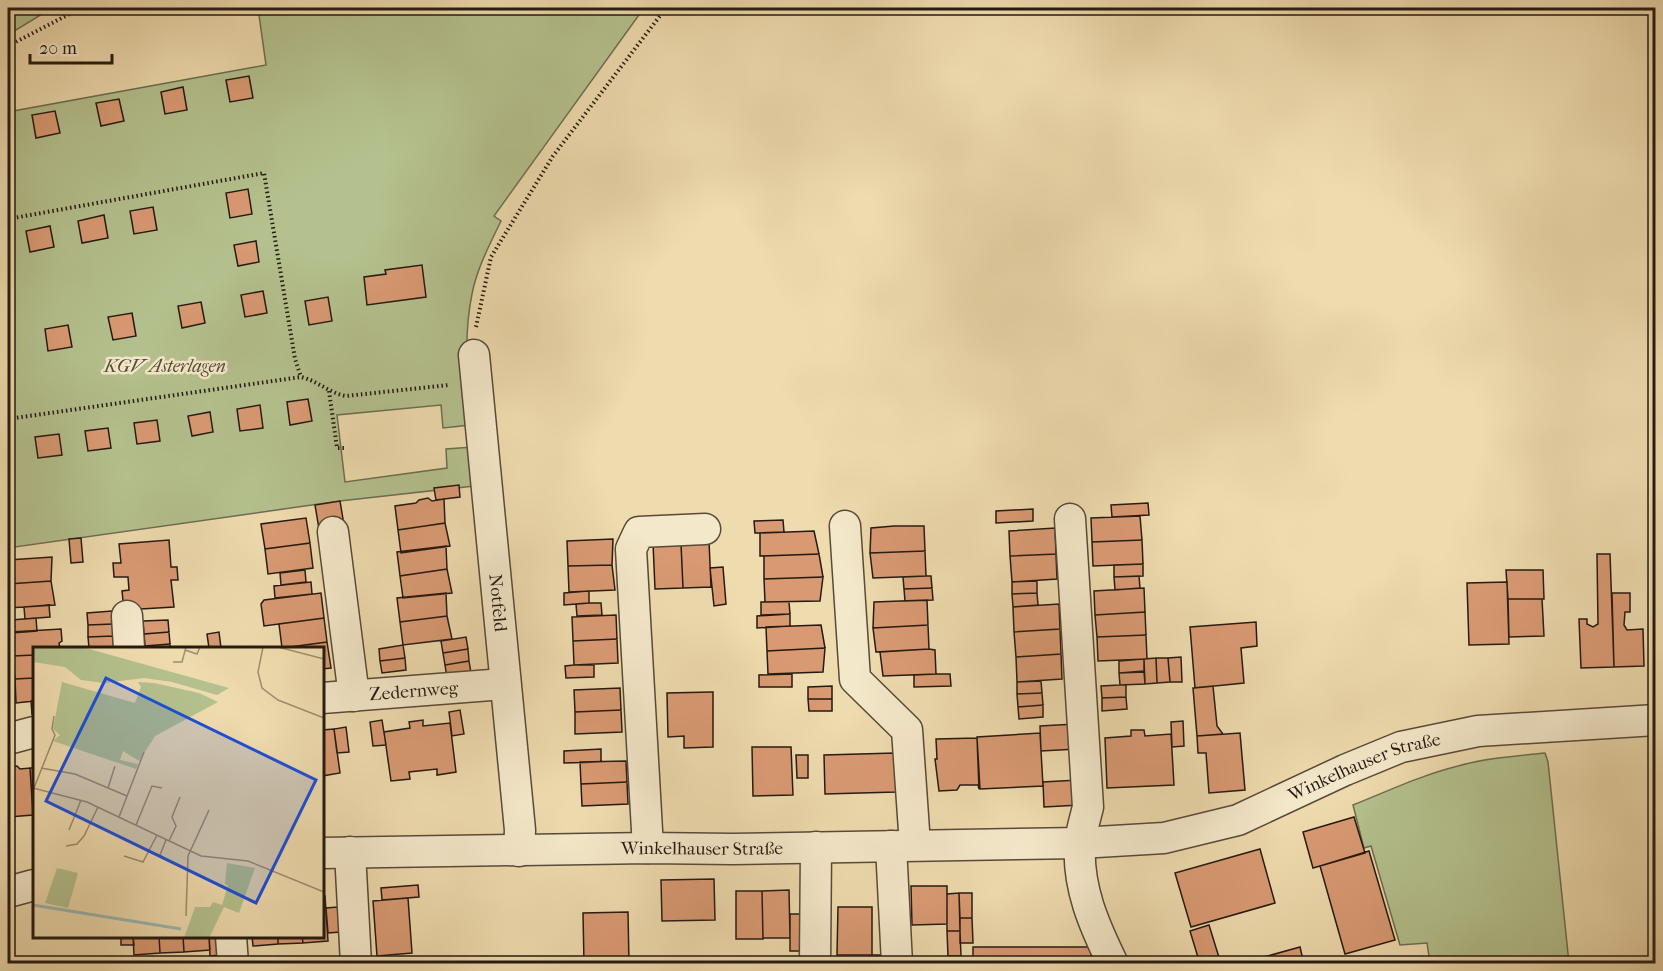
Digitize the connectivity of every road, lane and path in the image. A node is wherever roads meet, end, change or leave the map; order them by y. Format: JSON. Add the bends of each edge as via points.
{"nodes":[{"id":1,"x":81,"y":8,"type":"edge"},
{"id":2,"x":666,"y":8,"type":"edge"},
{"id":3,"x":8,"y":46,"type":"edge"},
{"id":4,"x":8,"y":219,"type":"edge"},
{"id":5,"x":475,"y":368,"type":"junction"},
{"id":6,"x":301,"y":377,"type":"junction"},
{"id":7,"x":329,"y":391,"type":"junction"},
{"id":8,"x":8,"y":419,"type":"edge"},
{"id":9,"x":344,"y":448,"type":"dead end"},
{"id":10,"x":1070,"y":519,"type":"dead end"},
{"id":11,"x":845,"y":526,"type":"dead end"},
{"id":12,"x":705,"y":529,"type":"dead end"},
{"id":13,"x":333,"y":532,"type":"dead end"},
{"id":14,"x":127,"y":616,"type":"dead end"},
{"id":15,"x":129,"y":647,"type":"edge"},
{"id":16,"x":504,"y":684,"type":"junction"},
{"id":17,"x":354,"y":696,"type":"junction"},
{"id":18,"x":324,"y":698,"type":"edge"},
{"id":19,"x":1656,"y":720,"type":"edge"},
{"id":20,"x":33,"y":732,"type":"edge"},
{"id":21,"x":8,"y":739,"type":"edge"},
{"id":22,"x":1080,"y":843,"type":"junction"},
{"id":23,"x":903,"y":845,"type":"junction"},
{"id":24,"x":648,"y":848,"type":"junction"},
{"id":25,"x":816,"y":848,"type":"junction"},
{"id":26,"x":519,"y":851,"type":"junction"},
{"id":27,"x":336,"y":852,"type":"edge"},
{"id":28,"x":33,"y":885,"type":"edge"},
{"id":29,"x":8,"y":892,"type":"edge"},
{"id":30,"x":231,"y":938,"type":"edge"},
{"id":31,"x":232,"y":963,"type":"edge"},
{"id":32,"x":357,"y":963,"type":"edge"},
{"id":33,"x":815,"y":963,"type":"edge"},
{"id":34,"x":897,"y":963,"type":"edge"},
{"id":35,"x":1113,"y":963,"type":"edge"}],
"edges":[{"from":1,"to":3,"type":"path"},
{"from":2,"to":5,"type":"path","via":[[554,156],[491,257],[475,331]]},
{"from":4,"to":6,"type":"path","via":[[264,173]]},
{"from":5,"to":7,"type":"path","via":[[346,396]]},
{"from":5,"to":16,"type":"street","name":"Notfeld"},
{"from":6,"to":7,"type":"path","via":[[312,379]]},
{"from":6,"to":8,"type":"path"},
{"from":7,"to":9,"type":"path","via":[[337,448]]},
{"from":10,"to":22,"type":"street","via":[[1088,807]]},
{"from":11,"to":23,"type":"street","via":[[855,679],[907,730]]},
{"from":12,"to":24,"type":"street","via":[[639,532],[630,549]]},
{"from":13,"to":17,"type":"street"},
{"from":14,"to":15,"type":"street"},
{"from":16,"to":17,"type":"street","name":"Zedernweg"},
{"from":16,"to":26,"type":"street","name":"Notfeld"},
{"from":17,"to":18,"type":"street","name":"Zedernweg"},
{"from":19,"to":22,"type":"street","name":"Winkelhauser Straße","via":[[1478,731],[1401,747],[1238,820],[1164,838]]},
{"from":20,"to":21,"type":"street"},
{"from":22,"to":23,"type":"street","name":"Winkelhauser Straße"},
{"from":22,"to":35,"type":"street","via":[[1082,885],[1094,925]]},
{"from":23,"to":25,"type":"street","name":"Winkelhauser Straße"},
{"from":23,"to":34,"type":"street"},
{"from":24,"to":25,"type":"street","name":"Winkelhauser Straße"},
{"from":24,"to":26,"type":"street","name":"Winkelhauser Straße"},
{"from":25,"to":33,"type":"street"},
{"from":26,"to":27,"type":"street","name":"Winkelhauser Straße"},
{"from":27,"to":32,"type":"street"},
{"from":28,"to":29,"type":"street"},
{"from":30,"to":31,"type":"street"}]}
